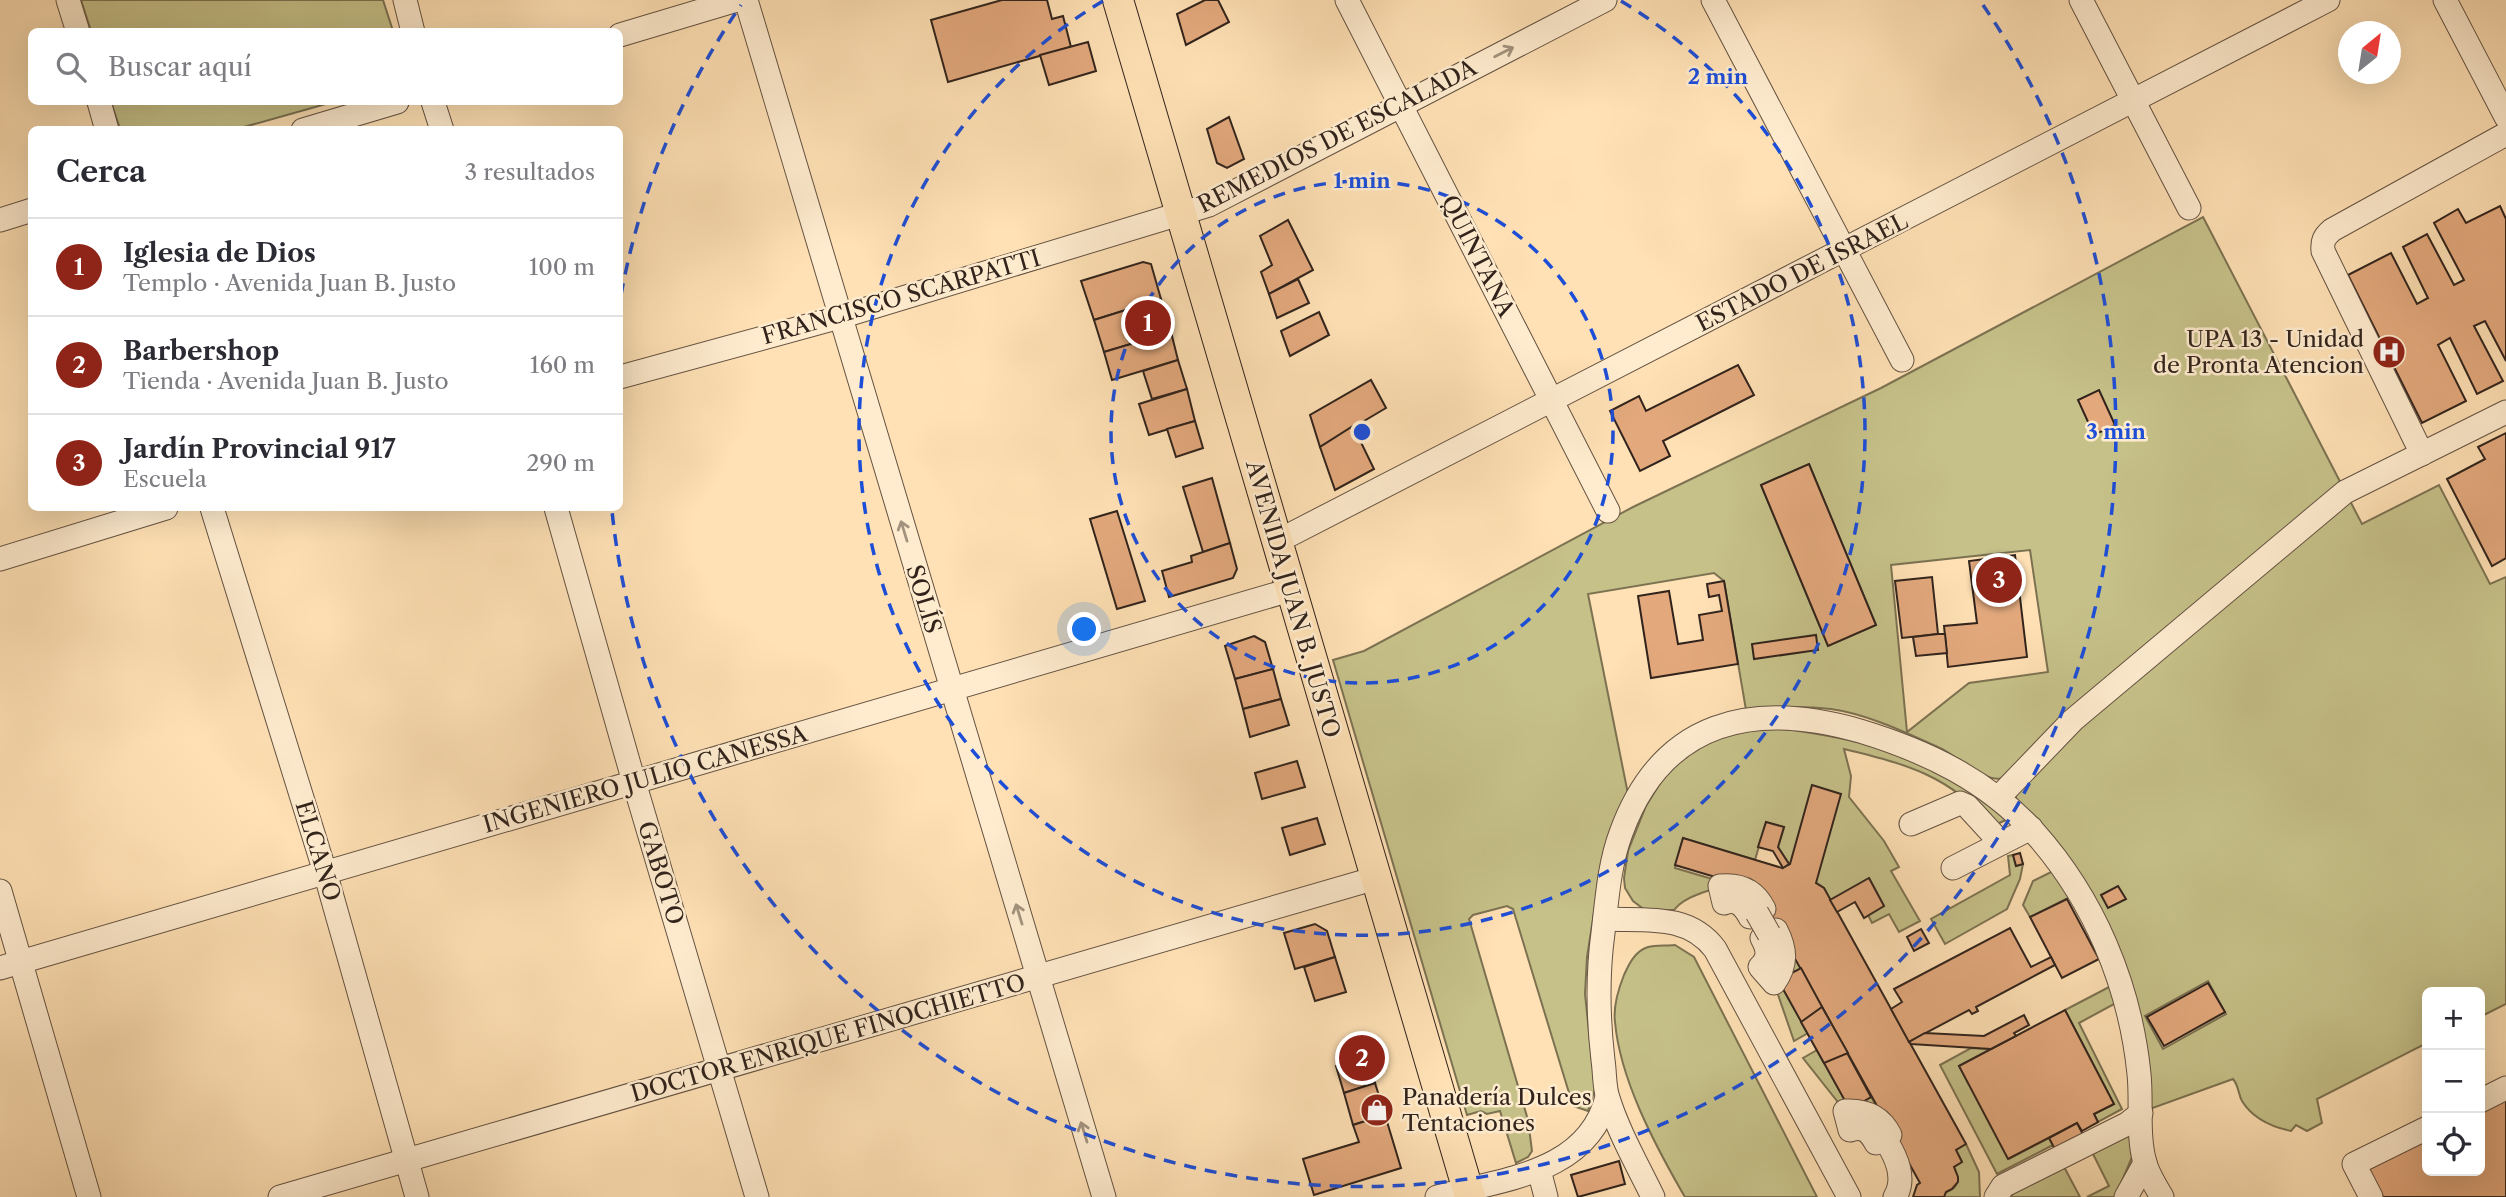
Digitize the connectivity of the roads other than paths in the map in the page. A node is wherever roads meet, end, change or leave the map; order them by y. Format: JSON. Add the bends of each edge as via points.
{"nodes":[{"id":1,"x":68,"y":0,"type":"edge"},
{"id":2,"x":405,"y":0,"type":"edge"},
{"id":3,"x":737,"y":0,"type":"edge"},
{"id":4,"x":746,"y":0,"type":"edge"},
{"id":5,"x":1118,"y":0,"type":"edge"},
{"id":6,"x":1347,"y":0,"type":"edge"},
{"id":7,"x":1605,"y":0,"type":"edge"},
{"id":8,"x":1713,"y":0,"type":"edge"},
{"id":9,"x":2081,"y":0,"type":"edge"},
{"id":10,"x":2328,"y":0,"type":"edge"},
{"id":11,"x":2445,"y":0,"type":"edge"},
{"id":12,"x":77,"y":28,"type":"edge"},
{"id":13,"x":413,"y":28,"type":"edge"},
{"id":14,"x":623,"y":34,"type":"edge"},
{"id":15,"x":2133,"y":100,"type":"junction"},
{"id":16,"x":100,"y":105,"type":"edge"},
{"id":17,"x":387,"y":105,"type":"edge"},
{"id":18,"x":434,"y":105,"type":"edge"},
{"id":19,"x":1401,"y":105,"type":"junction"},
{"id":20,"x":2506,"y":117,"type":"edge"},
{"id":21,"x":106,"y":126,"type":"edge"},
{"id":22,"x":316,"y":126,"type":"edge"},
{"id":23,"x":441,"y":126,"type":"edge"},
{"id":24,"x":2506,"y":134,"type":"edge"},
{"id":25,"x":2189,"y":208,"type":"dead end"},
{"id":26,"x":28,"y":211,"type":"edge"},
{"id":27,"x":1181,"y":213,"type":"junction"},
{"id":28,"x":0,"y":220,"type":"edge"},
{"id":29,"x":1844,"y":250,"type":"junction"},
{"id":30,"x":840,"y":317,"type":"junction"},
{"id":31,"x":1902,"y":360,"type":"dead end"},
{"id":32,"x":623,"y":376,"type":"edge"},
{"id":33,"x":1552,"y":401,"type":"junction"},
{"id":34,"x":2506,"y":412,"type":"edge"},
{"id":35,"x":2422,"y":454,"type":"junction"},
{"id":36,"x":156,"y":511,"type":"edge"},
{"id":37,"x":213,"y":511,"type":"edge"},
{"id":38,"x":557,"y":511,"type":"edge"},
{"id":39,"x":1608,"y":511,"type":"dead end"},
{"id":40,"x":1276,"y":542,"type":"junction"},
{"id":41,"x":0,"y":559,"type":"edge"},
{"id":42,"x":1290,"y":590,"type":"junction"},
{"id":43,"x":951,"y":689,"type":"junction"},
{"id":44,"x":634,"y":782,"type":"junction"},
{"id":45,"x":1998,"y":798,"type":"junction"},
{"id":46,"x":1911,"y":824,"type":"dead end"},
{"id":47,"x":2031,"y":828,"type":"junction"},
{"id":48,"x":2001,"y":843,"type":"junction"},
{"id":49,"x":1953,"y":868,"type":"dead end"},
{"id":50,"x":325,"y":872,"type":"junction"},
{"id":51,"x":1376,"y":878,"type":"junction"},
{"id":52,"x":0,"y":891,"type":"edge"},
{"id":53,"x":1722,"y":894,"type":"dead end"},
{"id":54,"x":1605,"y":919,"type":"junction"},
{"id":55,"x":10,"y":965,"type":"edge"},
{"id":56,"x":1767,"y":975,"type":"dead end"},
{"id":57,"x":1038,"y":977,"type":"junction"},
{"id":58,"x":720,"y":1069,"type":"junction"},
{"id":59,"x":2506,"y":1088,"type":"edge"},
{"id":60,"x":1607,"y":1097,"type":"junction"},
{"id":61,"x":2485,"y":1098,"type":"edge"},
{"id":62,"x":2134,"y":1119,"type":"junction"},
{"id":63,"x":1847,"y":1120,"type":"dead end"},
{"id":64,"x":2422,"y":1130,"type":"edge"},
{"id":65,"x":2084,"y":1135,"type":"dead end"},
{"id":66,"x":2055,"y":1150,"type":"dead end"},
{"id":67,"x":406,"y":1161,"type":"junction"},
{"id":68,"x":2145,"y":1163,"type":"junction"},
{"id":69,"x":1539,"y":1170,"type":"junction"},
{"id":70,"x":2007,"y":1187,"type":"edge"},
{"id":71,"x":1474,"y":1194,"type":"edge"},
{"id":72,"x":89,"y":1197,"type":"edge"},
{"id":73,"x":280,"y":1197,"type":"edge"},
{"id":74,"x":417,"y":1197,"type":"edge"},
{"id":75,"x":757,"y":1197,"type":"edge"},
{"id":76,"x":1104,"y":1197,"type":"edge"},
{"id":77,"x":1437,"y":1197,"type":"edge"},
{"id":78,"x":1546,"y":1197,"type":"edge"},
{"id":79,"x":1653,"y":1197,"type":"edge"},
{"id":80,"x":1849,"y":1197,"type":"edge"},
{"id":81,"x":1888,"y":1197,"type":"edge"},
{"id":82,"x":1895,"y":1197,"type":"edge"},
{"id":83,"x":1906,"y":1197,"type":"edge"},
{"id":84,"x":2126,"y":1197,"type":"edge"},
{"id":85,"x":2162,"y":1197,"type":"edge"},
{"id":86,"x":2371,"y":1197,"type":"edge"}],
"edges":[{"from":1,"to":12,"type":"street"},
{"from":2,"to":13,"type":"street"},
{"from":3,"to":14,"type":"street"},
{"from":4,"to":30,"type":"street","name":"SOLÍS"},
{"from":5,"to":27,"type":"main road","name":"AVENIDA JUAN B. JUSTO"},
{"from":6,"to":19,"type":"street","name":"QUINTANA"},
{"from":19,"to":7,"type":"street","name":"REMEDIOS DE ESCALADA","one_way":true},
{"from":8,"to":29,"type":"street"},
{"from":9,"to":15,"type":"street"},
{"from":10,"to":15,"type":"street","name":"ESTADO DE ISRAEL"},
{"from":11,"to":20,"type":"street"},
{"from":15,"to":25,"type":"street"},
{"from":15,"to":29,"type":"street","name":"ESTADO DE ISRAEL"},
{"from":16,"to":21,"type":"street"},
{"from":17,"to":22,"type":"street"},
{"from":18,"to":23,"type":"street"},
{"from":19,"to":27,"type":"street","name":"REMEDIOS DE ESCALADA","via":[[1209,205]]},
{"from":19,"to":33,"type":"street","name":"QUINTANA"},
{"from":24,"to":35,"type":"street","via":[[2332,230],[2322,244]]},
{"from":26,"to":28,"type":"street"},
{"from":27,"to":30,"type":"street","name":"FRANCISCO SCARPATTI"},
{"from":27,"to":40,"type":"main road","name":"AVENIDA JUAN B. JUSTO"},
{"from":29,"to":31,"type":"street"},
{"from":29,"to":33,"type":"street","name":"ESTADO DE ISRAEL"},
{"from":30,"to":32,"type":"street","name":"FRANCISCO SCARPATTI"},
{"from":43,"to":30,"type":"street","name":"SOLÍS","one_way":true},
{"from":33,"to":39,"type":"street","name":"QUINTANA"},
{"from":33,"to":40,"type":"street","name":"ESTADO DE ISRAEL"},
{"from":34,"to":35,"type":"street"},
{"from":35,"to":45,"type":"street","via":[[2345,492],[2073,720]]},
{"from":36,"to":41,"type":"street"},
{"from":37,"to":50,"type":"street","name":"ELCANO"},
{"from":38,"to":44,"type":"street","name":"GABOTO"},
{"from":40,"to":42,"type":"main road","name":"AVENIDA JUAN B. JUSTO"},
{"from":42,"to":43,"type":"street","name":"INGENIERO JULIO CANESSA"},
{"from":42,"to":51,"type":"main road","name":"AVENIDA JUAN B. JUSTO"},
{"from":43,"to":44,"type":"street","name":"INGENIERO JULIO CANESSA"},
{"from":57,"to":43,"type":"street","name":"SOLÍS","one_way":true},
{"from":44,"to":50,"type":"street","name":"INGENIERO JULIO CANESSA"},
{"from":44,"to":58,"type":"street","name":"GABOTO"},
{"from":45,"to":47,"type":"street"},
{"from":45,"to":54,"type":"street","via":[[1936,759],[1851,729],[1792,719],[1726,723],[1684,743],[1663,760],[1645,785],[1621,832]]},
{"from":46,"to":48,"type":"street","via":[[1960,803]]},
{"from":47,"to":48,"type":"street"},
{"from":47,"to":62,"type":"street","via":[[2077,887],[2118,974],[2139,1072]]},
{"from":48,"to":49,"type":"street"},
{"from":50,"to":55,"type":"street","name":"INGENIERO JULIO CANESSA"},
{"from":50,"to":67,"type":"street","name":"ELCANO"},
{"from":51,"to":57,"type":"street","name":"DOCTOR ENRIQUE FINOCHIETTO"},
{"from":51,"to":71,"type":"main road","name":"AVENIDA JUAN B. JUSTO"},
{"from":52,"to":55,"type":"street"},
{"from":53,"to":56,"type":"street","bridge":true,"via":[[1733,892],[1751,902],[1769,934],[1762,938],[1768,952],[1760,967]]},
{"from":54,"to":60,"type":"street","via":[[1597,1004]]},
{"from":54,"to":80,"type":"street","via":[[1683,924],[1710,943]]},
{"from":55,"to":72,"type":"street"},
{"from":57,"to":58,"type":"street","name":"DOCTOR ENRIQUE FINOCHIETTO"},
{"from":76,"to":57,"type":"street","name":"SOLÍS","one_way":true},
{"from":58,"to":67,"type":"street","name":"DOCTOR ENRIQUE FINOCHIETTO"},
{"from":58,"to":75,"type":"street","name":"GABOTO"},
{"from":59,"to":61,"type":"street"},
{"from":60,"to":69,"type":"street","via":[[1590,1132],[1563,1158]]},
{"from":60,"to":79,"type":"street"},
{"from":62,"to":65,"type":"street","via":[[2122,1116]]},
{"from":62,"to":68,"type":"street"},
{"from":62,"to":70,"type":"street"},
{"from":63,"to":82,"type":"street","via":[[1850,1130],[1866,1130],[1876,1143],[1884,1139],[1902,1175]]},
{"from":64,"to":86,"type":"street","via":[[2354,1164]]},
{"from":66,"to":70,"type":"street","via":[[2017,1169]]},
{"from":67,"to":73,"type":"street","name":"DOCTOR ENRIQUE FINOCHIETTO"},
{"from":67,"to":74,"type":"street","name":"ELCANO"},
{"from":68,"to":84,"type":"street"},
{"from":68,"to":85,"type":"street"},
{"from":69,"to":71,"type":"street"},
{"from":69,"to":78,"type":"street"},
{"from":71,"to":77,"type":"street"},
{"from":81,"to":83,"type":"street","via":[[1894,1179],[1888,1164],[1902,1157],[1910,1177]]}]}
